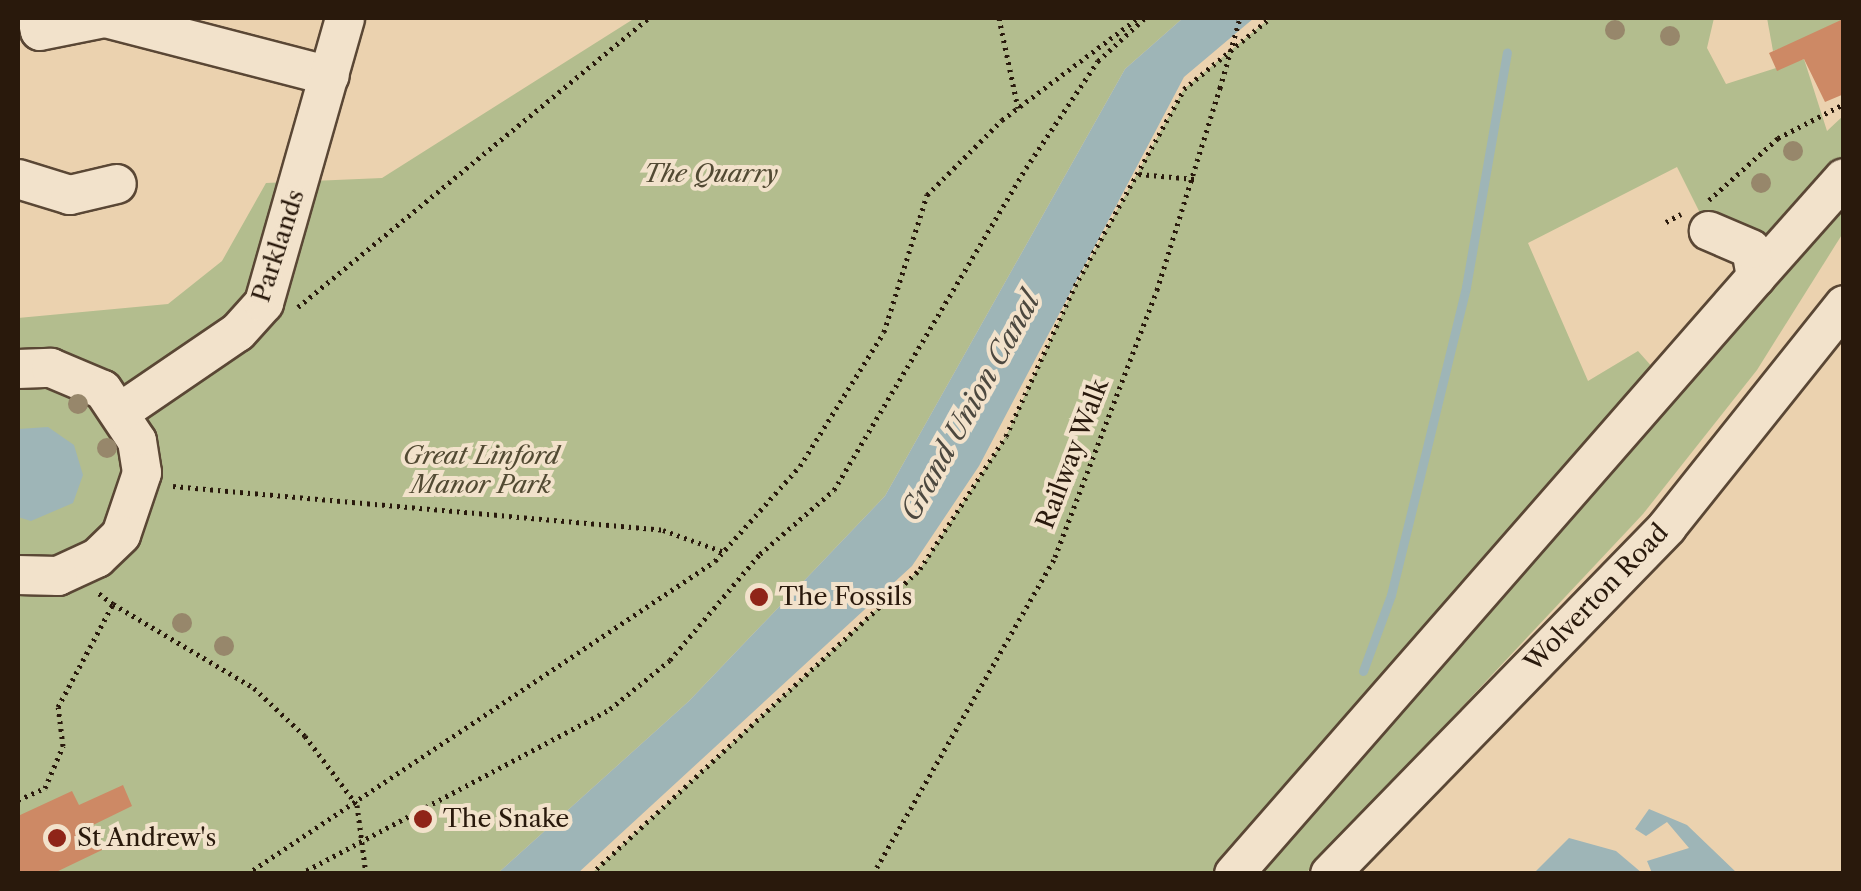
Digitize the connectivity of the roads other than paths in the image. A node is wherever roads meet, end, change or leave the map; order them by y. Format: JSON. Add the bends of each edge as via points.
{"nodes":[{"id":1,"x":105,"y":18,"type":"edge"},
{"id":2,"x":345,"y":18,"type":"edge"},
{"id":3,"x":32,"y":34,"type":"edge"},
{"id":4,"x":330,"y":76,"type":"junction"},
{"id":5,"x":1844,"y":178,"type":"edge"},
{"id":6,"x":18,"y":179,"type":"edge"},
{"id":7,"x":117,"y":184,"type":"dead end"},
{"id":8,"x":1709,"y":231,"type":"dead end"},
{"id":9,"x":1756,"y":277,"type":"junction"},
{"id":10,"x":1844,"y":305,"type":"edge"},
{"id":11,"x":18,"y":370,"type":"edge"},
{"id":12,"x":122,"y":411,"type":"junction"},
{"id":13,"x":18,"y":575,"type":"edge"},
{"id":14,"x":1234,"y":874,"type":"edge"},
{"id":15,"x":1330,"y":874,"type":"edge"}],
"edges":[{"from":1,"to":3,"type":"street"},
{"from":1,"to":4,"type":"street"},
{"from":2,"to":4,"type":"street","name":"Parklands"},
{"from":4,"to":12,"type":"street","name":"Parklands","via":[[264,303],[238,332]]},
{"from":5,"to":9,"type":"street"},
{"from":6,"to":7,"type":"street","via":[[70,195]]},
{"from":8,"to":9,"type":"street","via":[[1750,248]]},
{"from":9,"to":14,"type":"street"},
{"from":10,"to":15,"type":"street","name":"Wolverton Road","via":[[1667,527]]},
{"from":11,"to":12,"type":"street","via":[[78,376]]},
{"from":12,"to":13,"type":"street","via":[[142,474],[121,535],[76,570]]}]}
